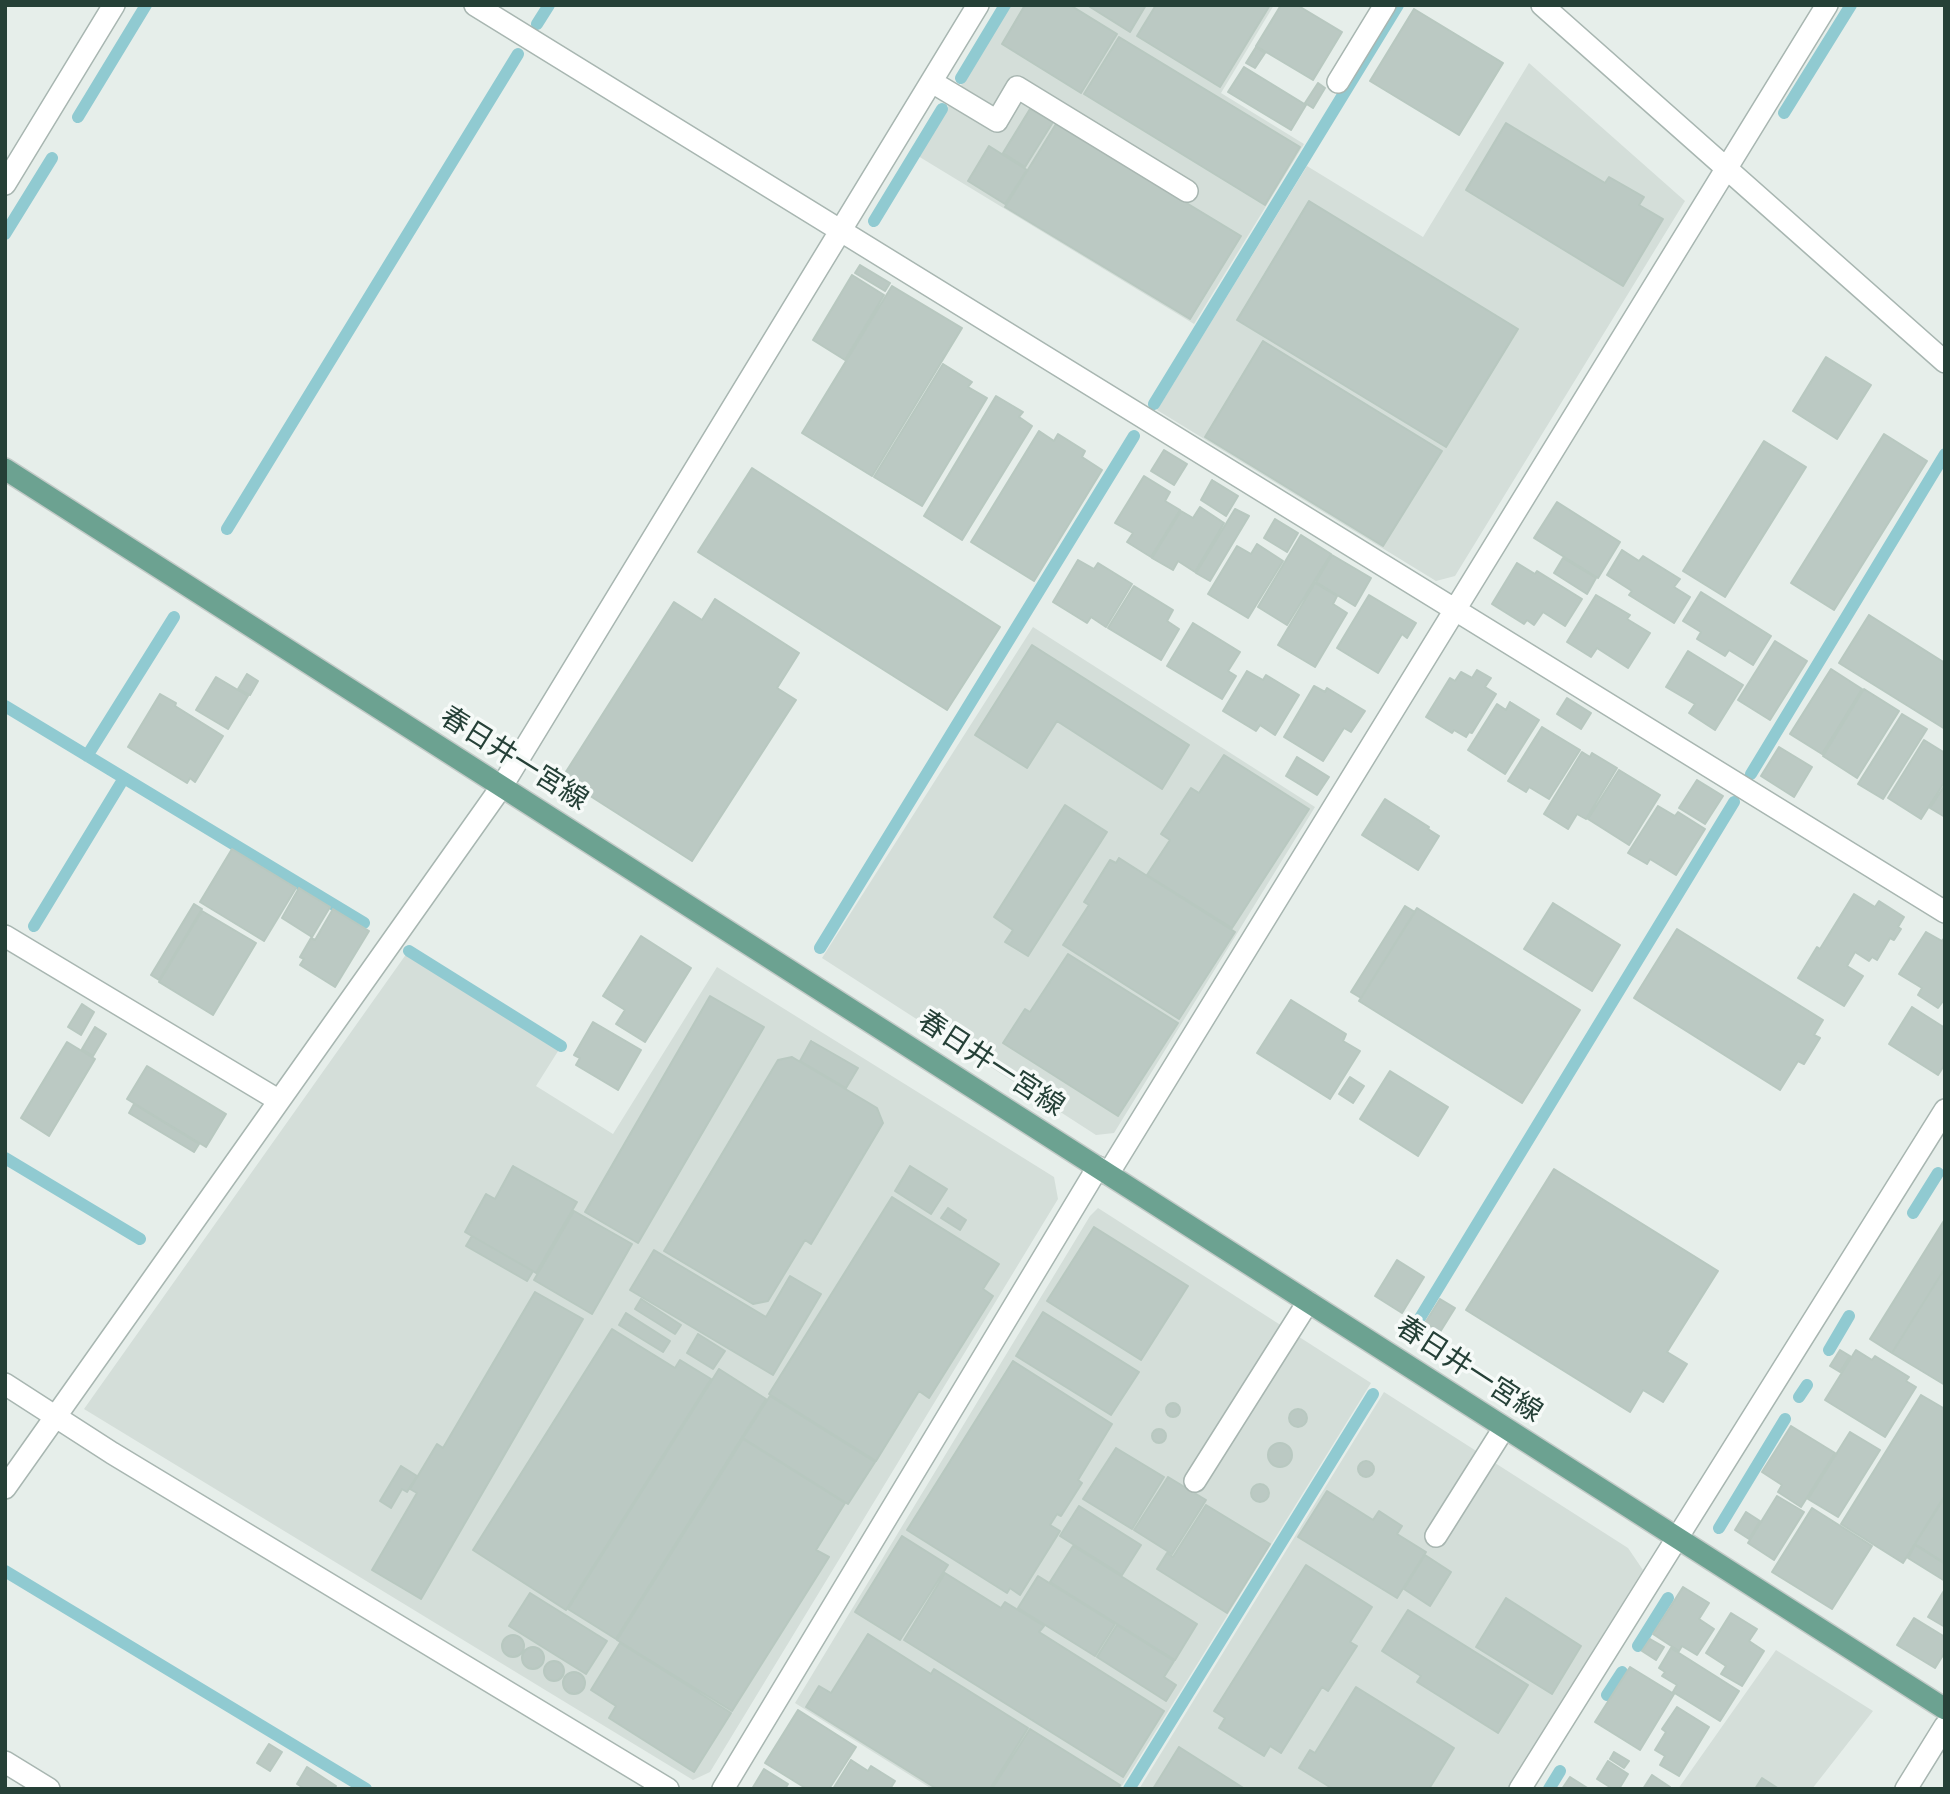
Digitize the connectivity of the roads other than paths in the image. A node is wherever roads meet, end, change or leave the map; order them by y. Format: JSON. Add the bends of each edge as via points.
{"nodes":[{"id":1,"x":114,"y":5,"type":"edge"},
{"id":2,"x":475,"y":5,"type":"edge"},
{"id":3,"x":978,"y":5,"type":"edge"},
{"id":4,"x":1385,"y":5,"type":"edge"},
{"id":5,"x":1542,"y":5,"type":"edge"},
{"id":6,"x":1827,"y":5,"type":"edge"},
{"id":7,"x":932,"y":82,"type":"junction"},
{"id":8,"x":1339,"y":82,"type":"dead end"},
{"id":9,"x":1727,"y":167,"type":"junction"},
{"id":10,"x":5,"y":184,"type":"edge"},
{"id":11,"x":1187,"y":191,"type":"dead end"},
{"id":12,"x":842,"y":232,"type":"junction"},
{"id":13,"x":1945,"y":362,"type":"edge"},
{"id":14,"x":5,"y":469,"type":"edge"},
{"id":15,"x":1455,"y":610,"type":"junction"},
{"id":16,"x":502,"y":786,"type":"junction"},
{"id":17,"x":1945,"y":912,"type":"edge"},
{"id":18,"x":5,"y":936,"type":"edge"},
{"id":19,"x":278,"y":1100,"type":"junction"},
{"id":20,"x":1945,"y":1110,"type":"edge"},
{"id":21,"x":1103,"y":1171,"type":"junction"},
{"id":22,"x":1308,"y":1302,"type":"junction"},
{"id":23,"x":5,"y":1384,"type":"edge"},
{"id":24,"x":57,"y":1415,"type":"junction"},
{"id":25,"x":1504,"y":1428,"type":"junction"},
{"id":26,"x":1195,"y":1481,"type":"dead end"},
{"id":27,"x":5,"y":1488,"type":"edge"},
{"id":28,"x":1436,"y":1536,"type":"dead end"},
{"id":29,"x":1678,"y":1540,"type":"junction"},
{"id":30,"x":1945,"y":1709,"type":"edge"},
{"id":31,"x":1945,"y":1726,"type":"edge"},
{"id":32,"x":5,"y":1762,"type":"edge"},
{"id":33,"x":49,"y":1789,"type":"edge"},
{"id":34,"x":667,"y":1789,"type":"edge"},
{"id":35,"x":723,"y":1789,"type":"edge"},
{"id":36,"x":1521,"y":1789,"type":"edge"},
{"id":37,"x":1906,"y":1789,"type":"edge"}],
"edges":[{"from":1,"to":10,"type":"street"},
{"from":2,"to":12,"type":"street"},
{"from":3,"to":7,"type":"street"},
{"from":4,"to":8,"type":"street"},
{"from":5,"to":9,"type":"street"},
{"from":6,"to":9,"type":"street"},
{"from":7,"to":11,"type":"street","via":[[997,121],[1017,88]]},
{"from":7,"to":12,"type":"street"},
{"from":9,"to":13,"type":"street"},
{"from":9,"to":15,"type":"street"},
{"from":12,"to":15,"type":"street"},
{"from":12,"to":16,"type":"street"},
{"from":14,"to":16,"type":"main road","name":"春日井一宮線"},
{"from":15,"to":17,"type":"street"},
{"from":15,"to":21,"type":"street"},
{"from":16,"to":19,"type":"street"},
{"from":16,"to":21,"type":"main road","name":"春日井一宮線"},
{"from":18,"to":19,"type":"street"},
{"from":19,"to":24,"type":"street"},
{"from":20,"to":29,"type":"street"},
{"from":21,"to":22,"type":"main road","name":"春日井一宮線"},
{"from":21,"to":35,"type":"street"},
{"from":22,"to":25,"type":"main road","name":"春日井一宮線"},
{"from":22,"to":26,"type":"street"},
{"from":23,"to":24,"type":"street"},
{"from":24,"to":27,"type":"street"},
{"from":24,"to":34,"type":"street","via":[[112,1453]]},
{"from":25,"to":28,"type":"street"},
{"from":25,"to":29,"type":"main road","name":"春日井一宮線"},
{"from":29,"to":30,"type":"main road","name":"春日井一宮線"},
{"from":29,"to":36,"type":"street"},
{"from":31,"to":37,"type":"street"},
{"from":32,"to":33,"type":"street"}]}
